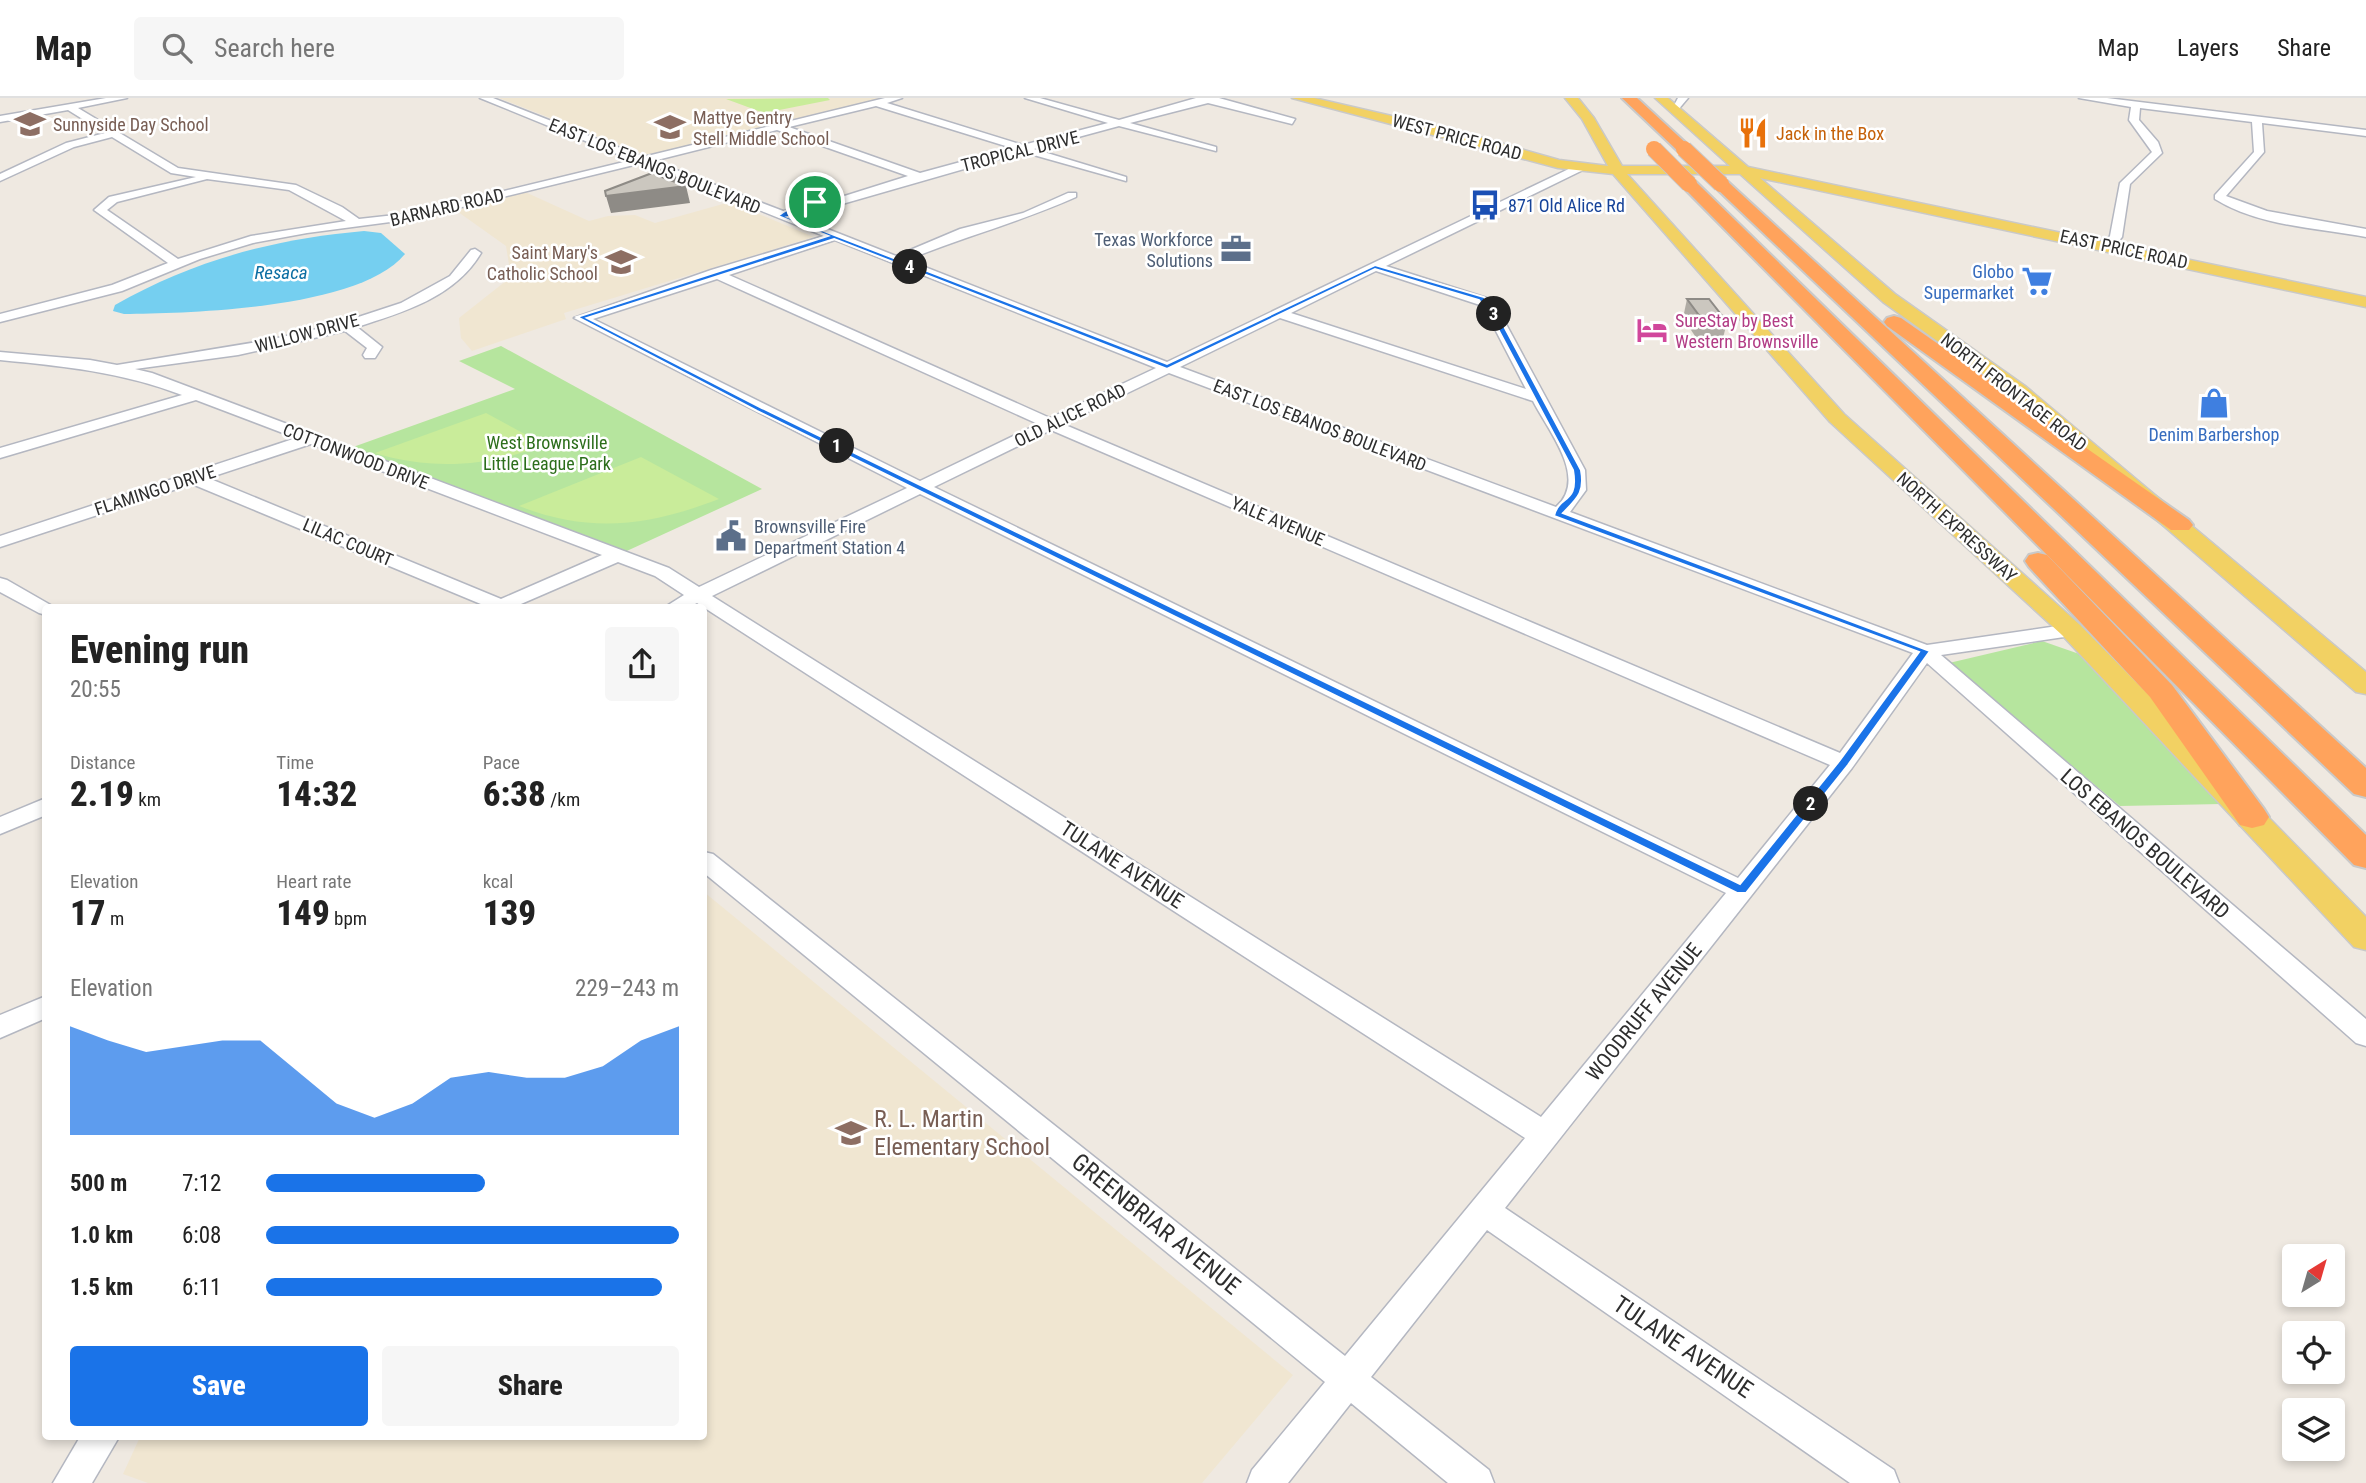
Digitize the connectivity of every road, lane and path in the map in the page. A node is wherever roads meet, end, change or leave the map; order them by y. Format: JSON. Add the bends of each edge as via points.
{"nodes":[{"id":1,"x":122,"y":98,"type":"edge"},
{"id":2,"x":485,"y":98,"type":"edge"},
{"id":3,"x":897,"y":98,"type":"edge"},
{"id":4,"x":1030,"y":98,"type":"edge"},
{"id":5,"x":1298,"y":98,"type":"edge"},
{"id":6,"x":1571,"y":98,"type":"edge"},
{"id":7,"x":1629,"y":98,"type":"edge"},
{"id":8,"x":1661,"y":98,"type":"edge"},
{"id":9,"x":1684,"y":98,"type":"edge"},
{"id":10,"x":2084,"y":98,"type":"edge"},
{"id":11,"x":1208,"y":99,"type":"edge"},
{"id":12,"x":876,"y":103,"type":"junction"},
{"id":13,"x":2136,"y":106,"type":"junction"},
{"id":14,"x":69,"y":107,"type":"junction"},
{"id":15,"x":1674,"y":109,"type":"junction"},
{"id":16,"x":0,"y":120,"type":"edge"},
{"id":17,"x":2257,"y":120,"type":"junction"},
{"id":18,"x":1292,"y":121,"type":"dead end"},
{"id":19,"x":1125,"y":124,"type":"junction"},
{"id":20,"x":778,"y":127,"type":"junction"},
{"id":21,"x":2366,"y":133,"type":"edge"},
{"id":22,"x":114,"y":134,"type":"junction"},
{"id":23,"x":1460,"y":136,"type":"junction"},
{"id":24,"x":1026,"y":149,"type":"junction"},
{"id":25,"x":1212,"y":149,"type":"dead end"},
{"id":26,"x":1730,"y":158,"type":"junction"},
{"id":27,"x":641,"y":161,"type":"junction"},
{"id":28,"x":1632,"y":162,"type":"junction"},
{"id":29,"x":1579,"y":167,"type":"junction"},
{"id":30,"x":919,"y":176,"type":"junction"},
{"id":31,"x":212,"y":177,"type":"junction"},
{"id":32,"x":0,"y":178,"type":"edge"},
{"id":33,"x":1122,"y":179,"type":"dead end"},
{"id":34,"x":1768,"y":191,"type":"junction"},
{"id":35,"x":1072,"y":195,"type":"dead end"},
{"id":36,"x":1882,"y":197,"type":"junction"},
{"id":37,"x":785,"y":215,"type":"junction"},
{"id":38,"x":359,"y":225,"type":"junction"},
{"id":39,"x":1769,"y":230,"type":"junction"},
{"id":40,"x":2366,"y":233,"type":"edge"},
{"id":41,"x":834,"y":237,"type":"junction"},
{"id":42,"x":2108,"y":246,"type":"junction"},
{"id":43,"x":474,"y":253,"type":"dead end"},
{"id":44,"x":893,"y":261,"type":"junction"},
{"id":45,"x":177,"y":264,"type":"junction"},
{"id":46,"x":1375,"y":267,"type":"junction"},
{"id":47,"x":715,"y":273,"type":"junction"},
{"id":48,"x":2365,"y":300,"type":"edge"},
{"id":49,"x":1278,"y":313,"type":"junction"},
{"id":50,"x":0,"y":318,"type":"edge"},
{"id":51,"x":345,"y":324,"type":"junction"},
{"id":52,"x":1859,"y":352,"type":"junction"},
{"id":53,"x":370,"y":355,"type":"dead end"},
{"id":54,"x":0,"y":356,"type":"edge"},
{"id":55,"x":1167,"y":367,"type":"junction"},
{"id":56,"x":119,"y":369,"type":"junction"},
{"id":57,"x":197,"y":395,"type":"junction"},
{"id":58,"x":1539,"y":398,"type":"junction"},
{"id":59,"x":1050,"y":424,"type":"junction"},
{"id":60,"x":310,"y":439,"type":"junction"},
{"id":61,"x":0,"y":453,"type":"edge"},
{"id":62,"x":193,"y":478,"type":"junction"},
{"id":63,"x":922,"y":487,"type":"junction"},
{"id":64,"x":1557,"y":514,"type":"junction"},
{"id":65,"x":2180,"y":525,"type":"junction"},
{"id":66,"x":0,"y":542,"type":"edge"},
{"id":67,"x":618,"y":555,"type":"junction"},
{"id":68,"x":0,"y":584,"type":"edge"},
{"id":69,"x":700,"y":595,"type":"junction"},
{"id":70,"x":494,"y":604,"type":"edge"},
{"id":71,"x":508,"y":604,"type":"edge"},
{"id":72,"x":680,"y":604,"type":"edge"},
{"id":73,"x":42,"y":607,"type":"edge"},
{"id":74,"x":2071,"y":630,"type":"junction"},
{"id":75,"x":1925,"y":651,"type":"junction"},
{"id":76,"x":2366,"y":686,"type":"edge"},
{"id":77,"x":1844,"y":763,"type":"junction"},
{"id":78,"x":2366,"y":786,"type":"edge"},
{"id":79,"x":42,"y":808,"type":"edge"},
{"id":80,"x":2252,"y":817,"type":"junction"},
{"id":81,"x":0,"y":826,"type":"edge"},
{"id":82,"x":2366,"y":856,"type":"edge"},
{"id":83,"x":707,"y":862,"type":"edge"},
{"id":84,"x":1742,"y":890,"type":"junction"},
{"id":85,"x":2366,"y":938,"type":"edge"},
{"id":86,"x":42,"y":1008,"type":"edge"},
{"id":87,"x":0,"y":1027,"type":"edge"},
{"id":88,"x":2366,"y":1035,"type":"edge"},
{"id":89,"x":1545,"y":1135,"type":"junction"},
{"id":90,"x":1484,"y":1211,"type":"junction"},
{"id":91,"x":1349,"y":1380,"type":"junction"},
{"id":92,"x":99,"y":1440,"type":"edge"},
{"id":93,"x":71,"y":1483,"type":"edge"},
{"id":94,"x":1265,"y":1483,"type":"edge"},
{"id":95,"x":1476,"y":1483,"type":"edge"},
{"id":96,"x":1881,"y":1483,"type":"edge"}],
"edges":[{"from":1,"to":14,"type":"street"},
{"from":2,"to":27,"type":"street","name":"EAST LOS EBANOS BOULEVARD"},
{"from":3,"to":12,"type":"street","name":"BARNARD ROAD"},
{"from":4,"to":19,"type":"street"},
{"from":5,"to":23,"type":"main road","name":"WEST PRICE ROAD"},
{"from":6,"to":28,"type":"main road","via":[[1601,142]]},
{"from":7,"to":39,"type":"highway","bridge":true},
{"from":8,"to":15,"type":"main road","name":"NORTH FRONTAGE ROAD"},
{"from":9,"to":15,"type":"street"},
{"from":10,"to":13,"type":"street"},
{"from":11,"to":18,"type":"street"},
{"from":11,"to":19,"type":"street","name":"TROPICAL DRIVE"},
{"from":12,"to":20,"type":"street","name":"BARNARD ROAD"},
{"from":12,"to":24,"type":"street"},
{"from":13,"to":17,"type":"street"},
{"from":13,"to":42,"type":"street","via":[[2134,120],[2157,153],[2125,183],[2116,237]]},
{"from":14,"to":16,"type":"street"},
{"from":14,"to":22,"type":"street"},
{"from":15,"to":26,"type":"main road","name":"NORTH FRONTAGE ROAD"},
{"from":17,"to":21,"type":"street"},
{"from":17,"to":40,"type":"street","via":[[2259,152],[2219,197],[2251,210]]},
{"from":19,"to":24,"type":"street","name":"TROPICAL DRIVE"},
{"from":19,"to":25,"type":"street"},
{"from":20,"to":27,"type":"street","name":"BARNARD ROAD"},
{"from":20,"to":30,"type":"street"},
{"from":22,"to":31,"type":"street","via":[[168,168]]},
{"from":22,"to":32,"type":"street","via":[[70,145]]},
{"from":23,"to":28,"type":"main road","via":[[1571,159]]},
{"from":23,"to":29,"type":"main road","name":"WEST PRICE ROAD"},
{"from":24,"to":30,"type":"street","name":"TROPICAL DRIVE"},
{"from":24,"to":33,"type":"street"},
{"from":26,"to":28,"type":"main road","name":"EAST PRICE ROAD"},
{"from":26,"to":28,"type":"main road","via":[[1701,155]]},
{"from":26,"to":34,"type":"main road","name":"NORTH FRONTAGE ROAD"},
{"from":26,"to":36,"type":"main road","name":"EAST PRICE ROAD"},
{"from":26,"to":36,"type":"main road","name":"EAST PRICE ROAD"},
{"from":27,"to":37,"type":"street","name":"EAST LOS EBANOS BOULEVARD"},
{"from":27,"to":38,"type":"street","name":"BARNARD ROAD"},
{"from":28,"to":29,"type":"main road","name":"WEST PRICE ROAD"},
{"from":28,"to":29,"type":"main road"},
{"from":28,"to":34,"type":"main road","via":[[1643,178],[1719,176]]},
{"from":28,"to":52,"type":"highway","bridge":true,"via":[[1689,184]]},
{"from":28,"to":74,"type":"main road","name":"NORTH EXPRESSWAY","via":[[1837,418]]},
{"from":29,"to":46,"type":"street","name":"OLD ALICE ROAD"},
{"from":30,"to":37,"type":"street","name":"TROPICAL DRIVE"},
{"from":31,"to":38,"type":"street","via":[[296,189]]},
{"from":31,"to":45,"type":"street","via":[[124,196],[101,206],[107,217]]},
{"from":34,"to":65,"type":"main road","name":"NORTH FRONTAGE ROAD","via":[[1889,298],[2018,390]]},
{"from":35,"to":44,"type":"street"},
{"from":36,"to":42,"type":"main road","name":"EAST PRICE ROAD"},
{"from":37,"to":41,"type":"street","name":"EAST LOS EBANOS BOULEVARD"},
{"from":38,"to":45,"type":"street","name":"BARNARD ROAD","via":[[270,236]]},
{"from":39,"to":65,"type":"highway"},
{"from":39,"to":78,"type":"highway"},
{"from":41,"to":44,"type":"street","name":"EAST LOS EBANOS BOULEVARD"},
{"from":41,"to":47,"type":"street"},
{"from":42,"to":48,"type":"main road","name":"EAST PRICE ROAD"},
{"from":43,"to":51,"type":"street","name":"WILLOW DRIVE","via":[[463,272],[439,290]]},
{"from":44,"to":55,"type":"street","name":"EAST LOS EBANOS BOULEVARD"},
{"from":45,"to":50,"type":"street","name":"BARNARD ROAD","via":[[117,288]]},
{"from":46,"to":49,"type":"street","name":"OLD ALICE ROAD"},
{"from":46,"to":58,"type":"street","via":[[1488,303]]},
{"from":47,"to":59,"type":"street","name":"YALE AVENUE"},
{"from":47,"to":63,"type":"street","via":[[581,317]]},
{"from":49,"to":55,"type":"street","name":"OLD ALICE ROAD"},
{"from":49,"to":58,"type":"street"},
{"from":51,"to":53,"type":"street","via":[[376,347]]},
{"from":51,"to":56,"type":"street","name":"WILLOW DRIVE","via":[[253,348]]},
{"from":52,"to":80,"type":"highway","via":[[2002,522],[2161,691]]},
{"from":52,"to":82,"type":"highway"},
{"from":54,"to":56,"type":"street","name":"COTTONWOOD DRIVE"},
{"from":55,"to":59,"type":"street","name":"OLD ALICE ROAD"},
{"from":55,"to":64,"type":"street","name":"EAST LOS EBANOS BOULEVARD"},
{"from":56,"to":57,"type":"street","name":"COTTONWOOD DRIVE"},
{"from":57,"to":60,"type":"street","name":"COTTONWOOD DRIVE"},
{"from":57,"to":61,"type":"street"},
{"from":58,"to":64,"type":"street","via":[[1580,479],[1577,494]]},
{"from":59,"to":63,"type":"street","name":"OLD ALICE ROAD"},
{"from":59,"to":77,"type":"street","name":"YALE AVENUE"},
{"from":60,"to":62,"type":"street","name":"FLAMINGO DRIVE"},
{"from":60,"to":67,"type":"street","name":"COTTONWOOD DRIVE"},
{"from":62,"to":66,"type":"street","name":"FLAMINGO DRIVE"},
{"from":62,"to":70,"type":"street","name":"LILAC COURT"},
{"from":63,"to":69,"type":"street","name":"OLD ALICE ROAD"},
{"from":63,"to":84,"type":"street"},
{"from":64,"to":75,"type":"street","name":"EAST LOS EBANOS BOULEVARD"},
{"from":65,"to":76,"type":"main road","name":"NORTH FRONTAGE ROAD"},
{"from":67,"to":69,"type":"street","name":"COTTONWOOD DRIVE","via":[[662,572]]},
{"from":67,"to":71,"type":"street"},
{"from":68,"to":73,"type":"street"},
{"from":69,"to":72,"type":"street","name":"OLD ALICE ROAD"},
{"from":69,"to":89,"type":"street","name":"TULANE AVENUE"},
{"from":74,"to":75,"type":"street"},
{"from":74,"to":80,"type":"main road","name":"NORTH EXPRESSWAY"},
{"from":75,"to":77,"type":"street","name":"WOODRUFF AVENUE"},
{"from":75,"to":88,"type":"street","name":"LOS EBANOS BOULEVARD"},
{"from":77,"to":84,"type":"street","name":"WOODRUFF AVENUE"},
{"from":79,"to":81,"type":"street"},
{"from":80,"to":85,"type":"main road","name":"NORTH EXPRESSWAY"},
{"from":83,"to":91,"type":"street","name":"GREENBRIAR AVENUE"},
{"from":84,"to":89,"type":"street","name":"WOODRUFF AVENUE"},
{"from":86,"to":87,"type":"street"},
{"from":89,"to":90,"type":"street","name":"WOODRUFF AVENUE"},
{"from":90,"to":91,"type":"street","name":"WOODRUFF AVENUE"},
{"from":90,"to":96,"type":"street","name":"TULANE AVENUE"},
{"from":91,"to":94,"type":"street","name":"WOODRUFF AVENUE"},
{"from":91,"to":95,"type":"street","name":"GREENBRIAR AVENUE"},
{"from":92,"to":93,"type":"street"}]}
